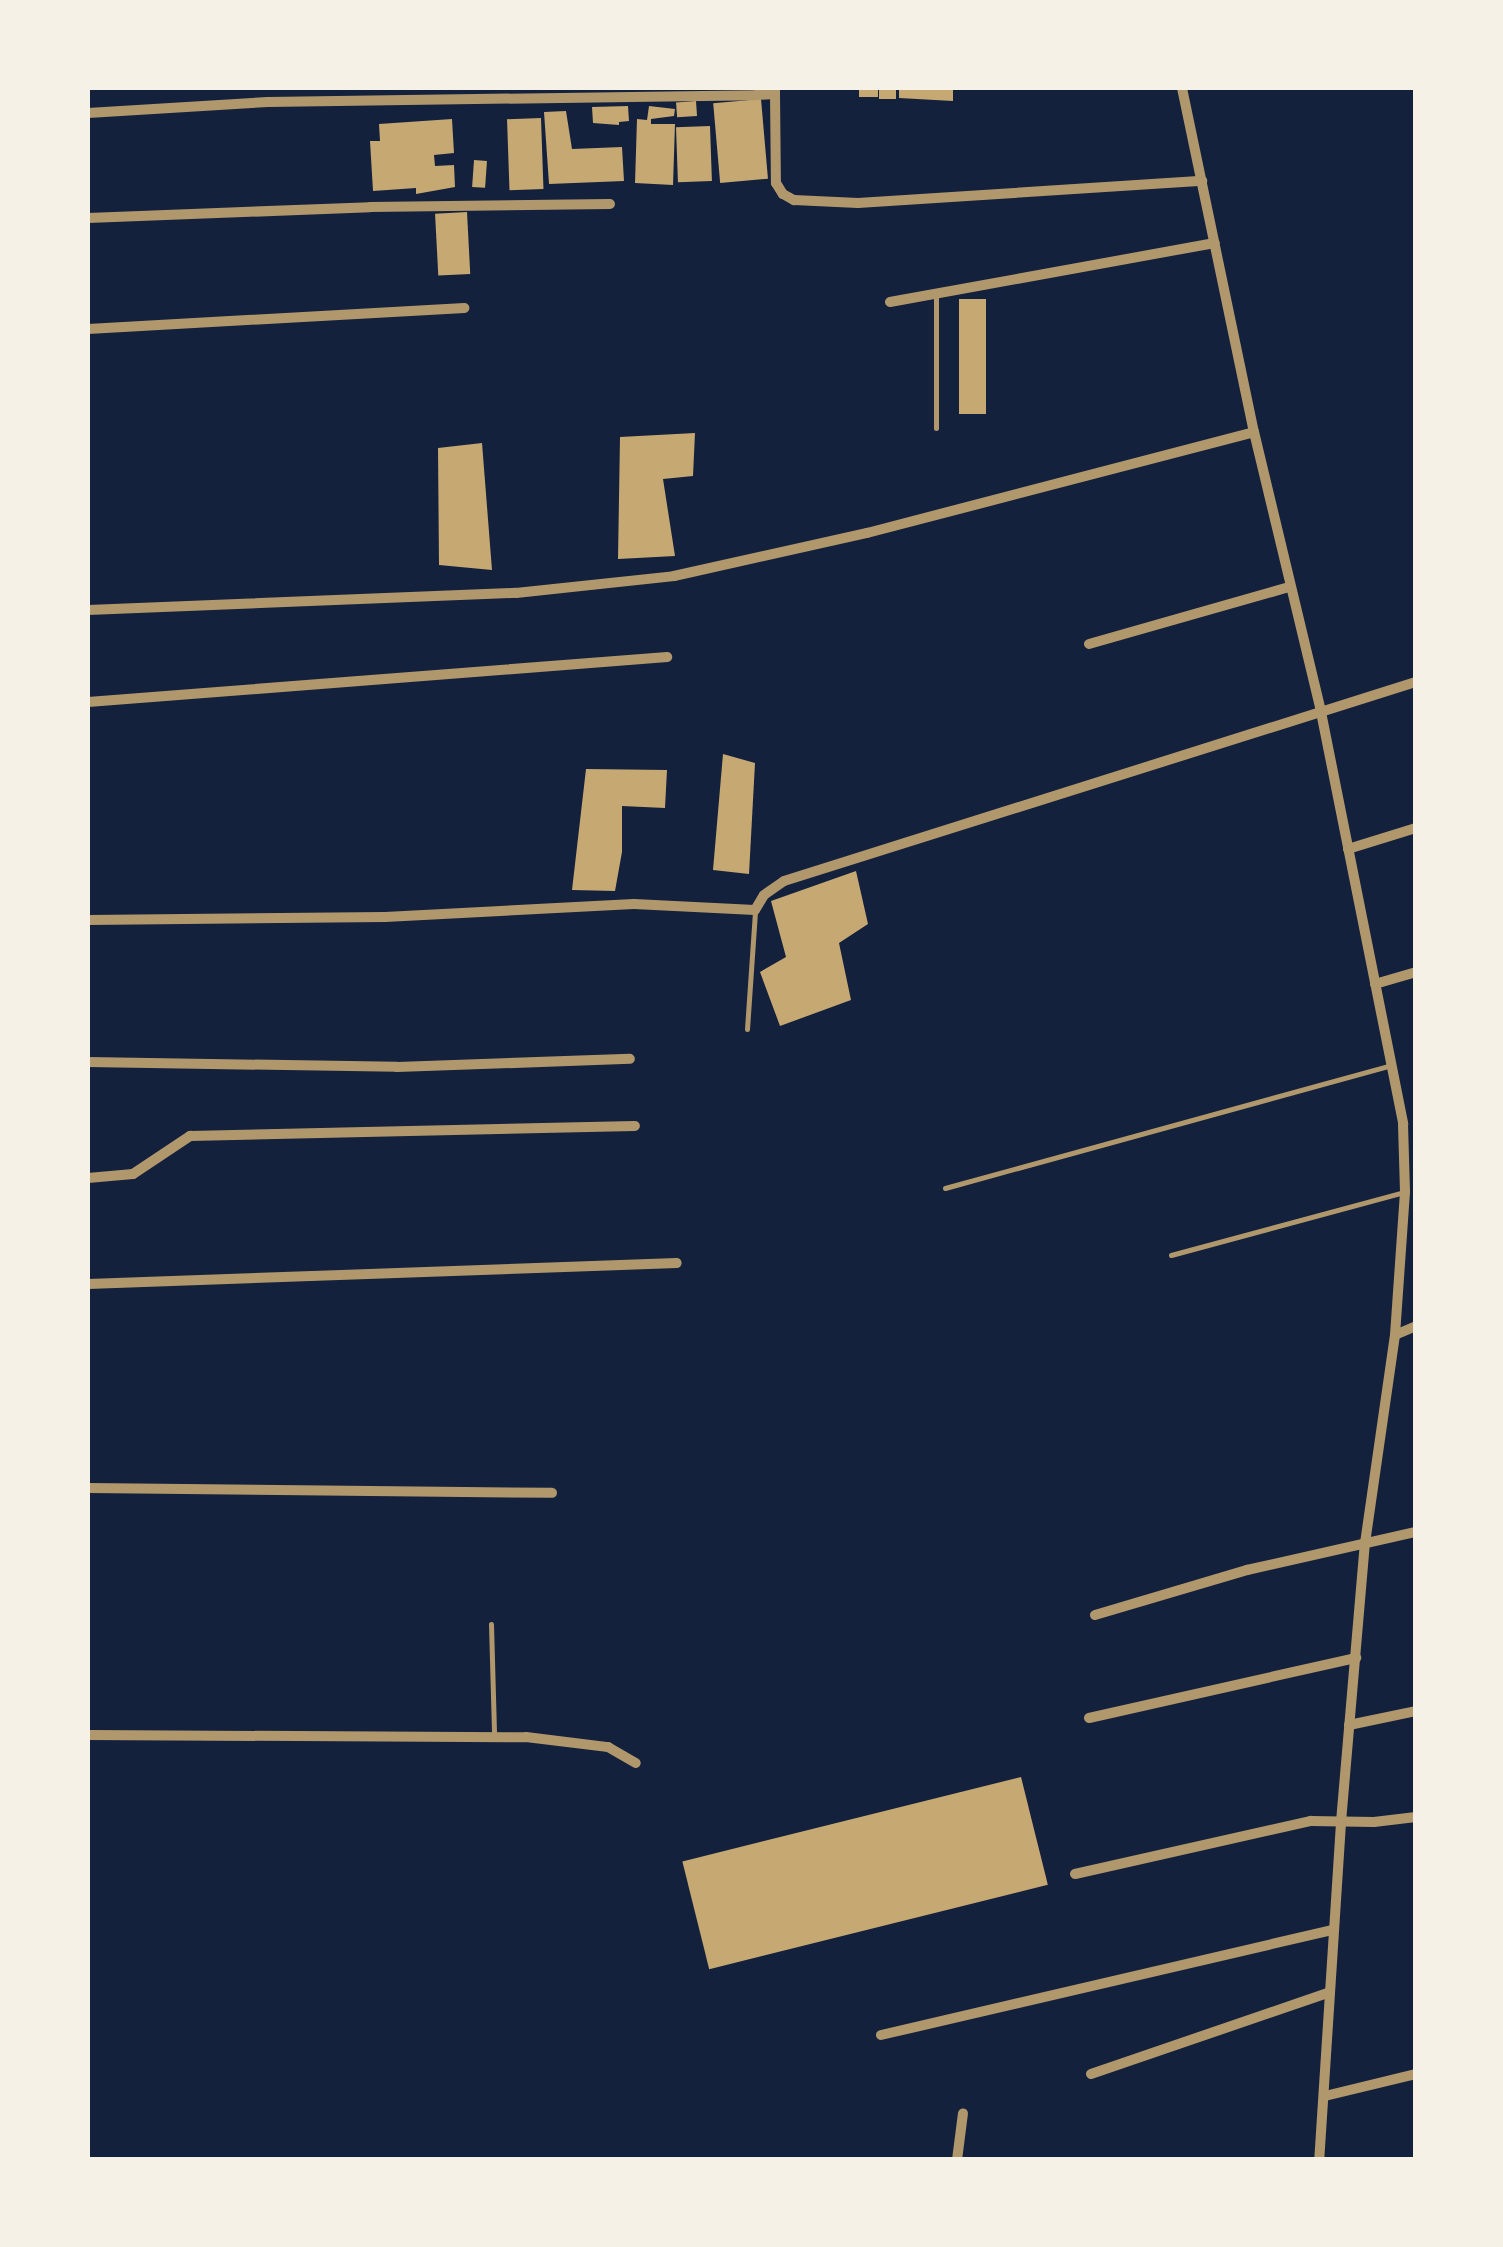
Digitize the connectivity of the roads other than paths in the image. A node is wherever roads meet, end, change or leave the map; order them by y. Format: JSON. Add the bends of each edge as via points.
{"nodes":[{"id":1,"x":1182,"y":88,"type":"edge"},
{"id":2,"x":775,"y":91,"type":"edge"},
{"id":3,"x":88,"y":113,"type":"edge"},
{"id":4,"x":1202,"y":181,"type":"junction"},
{"id":5,"x":610,"y":204,"type":"dead end"},
{"id":6,"x":88,"y":218,"type":"edge"},
{"id":7,"x":1215,"y":244,"type":"junction"},
{"id":8,"x":936,"y":291,"type":"junction"},
{"id":9,"x":890,"y":302,"type":"dead end"},
{"id":10,"x":464,"y":308,"type":"dead end"},
{"id":11,"x":88,"y":329,"type":"edge"},
{"id":12,"x":936,"y":428,"type":"dead end"},
{"id":13,"x":1254,"y":432,"type":"junction"},
{"id":14,"x":1289,"y":587,"type":"junction"},
{"id":15,"x":88,"y":610,"type":"edge"},
{"id":16,"x":1088,"y":644,"type":"dead end"},
{"id":17,"x":667,"y":657,"type":"dead end"},
{"id":18,"x":1416,"y":682,"type":"edge"},
{"id":19,"x":88,"y":702,"type":"edge"},
{"id":20,"x":1320,"y":712,"type":"junction"},
{"id":21,"x":1416,"y":828,"type":"edge"},
{"id":22,"x":1348,"y":849,"type":"junction"},
{"id":23,"x":755,"y":910,"type":"junction"},
{"id":24,"x":88,"y":920,"type":"edge"},
{"id":25,"x":1416,"y":972,"type":"edge"},
{"id":26,"x":1375,"y":984,"type":"junction"},
{"id":27,"x":747,"y":1028,"type":"dead end"},
{"id":28,"x":630,"y":1059,"type":"dead end"},
{"id":29,"x":88,"y":1062,"type":"edge"},
{"id":30,"x":1391,"y":1065,"type":"junction"},
{"id":31,"x":1416,"y":1121,"type":"edge"},
{"id":32,"x":1403,"y":1124,"type":"junction"},
{"id":33,"x":635,"y":1126,"type":"dead end"},
{"id":34,"x":88,"y":1178,"type":"edge"},
{"id":35,"x":945,"y":1188,"type":"dead end"},
{"id":36,"x":1405,"y":1192,"type":"junction"},
{"id":37,"x":1171,"y":1256,"type":"dead end"},
{"id":38,"x":677,"y":1262,"type":"dead end"},
{"id":39,"x":88,"y":1284,"type":"edge"},
{"id":40,"x":1416,"y":1326,"type":"edge"},
{"id":41,"x":1395,"y":1335,"type":"junction"},
{"id":42,"x":88,"y":1488,"type":"edge"},
{"id":43,"x":552,"y":1493,"type":"dead end"},
{"id":44,"x":1416,"y":1532,"type":"edge"},
{"id":45,"x":1365,"y":1542,"type":"junction"},
{"id":46,"x":1095,"y":1615,"type":"dead end"},
{"id":47,"x":491,"y":1624,"type":"dead end"},
{"id":48,"x":1356,"y":1658,"type":"junction"},
{"id":49,"x":1416,"y":1711,"type":"edge"},
{"id":50,"x":1089,"y":1718,"type":"dead end"},
{"id":51,"x":1349,"y":1725,"type":"junction"},
{"id":52,"x":88,"y":1736,"type":"edge"},
{"id":53,"x":494,"y":1737,"type":"junction"},
{"id":54,"x":636,"y":1763,"type":"dead end"},
{"id":55,"x":1416,"y":1817,"type":"edge"},
{"id":56,"x":1340,"y":1823,"type":"junction"},
{"id":57,"x":1075,"y":1874,"type":"dead end"},
{"id":58,"x":1334,"y":1930,"type":"junction"},
{"id":59,"x":1328,"y":1992,"type":"junction"},
{"id":60,"x":880,"y":2036,"type":"dead end"},
{"id":61,"x":1091,"y":2074,"type":"dead end"},
{"id":62,"x":1416,"y":2074,"type":"edge"},
{"id":63,"x":1325,"y":2096,"type":"junction"},
{"id":64,"x":963,"y":2113,"type":"dead end"},
{"id":65,"x":957,"y":2160,"type":"edge"},
{"id":66,"x":1319,"y":2160,"type":"edge"}],
"edges":[{"from":1,"to":4,"type":"street"},
{"from":2,"to":3,"type":"street","via":[[268,102]]},
{"from":2,"to":4,"type":"street","via":[[776,182],[794,200],[858,203]]},
{"from":4,"to":7,"type":"street"},
{"from":5,"to":6,"type":"street"},
{"from":7,"to":8,"type":"street"},
{"from":7,"to":13,"type":"street"},
{"from":8,"to":9,"type":"street"},
{"from":8,"to":12,"type":"lane"},
{"from":10,"to":11,"type":"street"},
{"from":13,"to":14,"type":"street"},
{"from":13,"to":15,"type":"street","via":[[868,533],[674,576],[516,593]]},
{"from":14,"to":16,"type":"street"},
{"from":14,"to":20,"type":"street"},
{"from":17,"to":19,"type":"street"},
{"from":18,"to":20,"type":"street"},
{"from":20,"to":22,"type":"street"},
{"from":20,"to":23,"type":"street","via":[[784,881]]},
{"from":21,"to":22,"type":"street"},
{"from":22,"to":26,"type":"street"},
{"from":23,"to":24,"type":"street","via":[[634,904]]},
{"from":23,"to":27,"type":"lane"},
{"from":25,"to":26,"type":"street"},
{"from":26,"to":30,"type":"street"},
{"from":28,"to":29,"type":"street","via":[[397,1067]]},
{"from":30,"to":32,"type":"street"},
{"from":30,"to":35,"type":"lane"},
{"from":31,"to":32,"type":"street"},
{"from":32,"to":36,"type":"street"},
{"from":33,"to":34,"type":"street","via":[[190,1136],[132,1174]]},
{"from":36,"to":37,"type":"lane"},
{"from":36,"to":41,"type":"street"},
{"from":38,"to":39,"type":"street"},
{"from":40,"to":41,"type":"street"},
{"from":41,"to":45,"type":"street"},
{"from":42,"to":43,"type":"street"},
{"from":44,"to":45,"type":"street"},
{"from":45,"to":46,"type":"street"},
{"from":45,"to":48,"type":"street"},
{"from":47,"to":53,"type":"lane"},
{"from":48,"to":50,"type":"street"},
{"from":48,"to":51,"type":"street"},
{"from":49,"to":51,"type":"street"},
{"from":51,"to":56,"type":"street"},
{"from":52,"to":53,"type":"street"},
{"from":53,"to":54,"type":"street","via":[[594,1745]]},
{"from":55,"to":56,"type":"street"},
{"from":56,"to":57,"type":"street","via":[[1311,1821]]},
{"from":56,"to":58,"type":"street"},
{"from":58,"to":59,"type":"street"},
{"from":58,"to":60,"type":"street"},
{"from":59,"to":61,"type":"street"},
{"from":59,"to":63,"type":"street"},
{"from":62,"to":63,"type":"street"},
{"from":63,"to":66,"type":"street"},
{"from":64,"to":65,"type":"street"}]}
